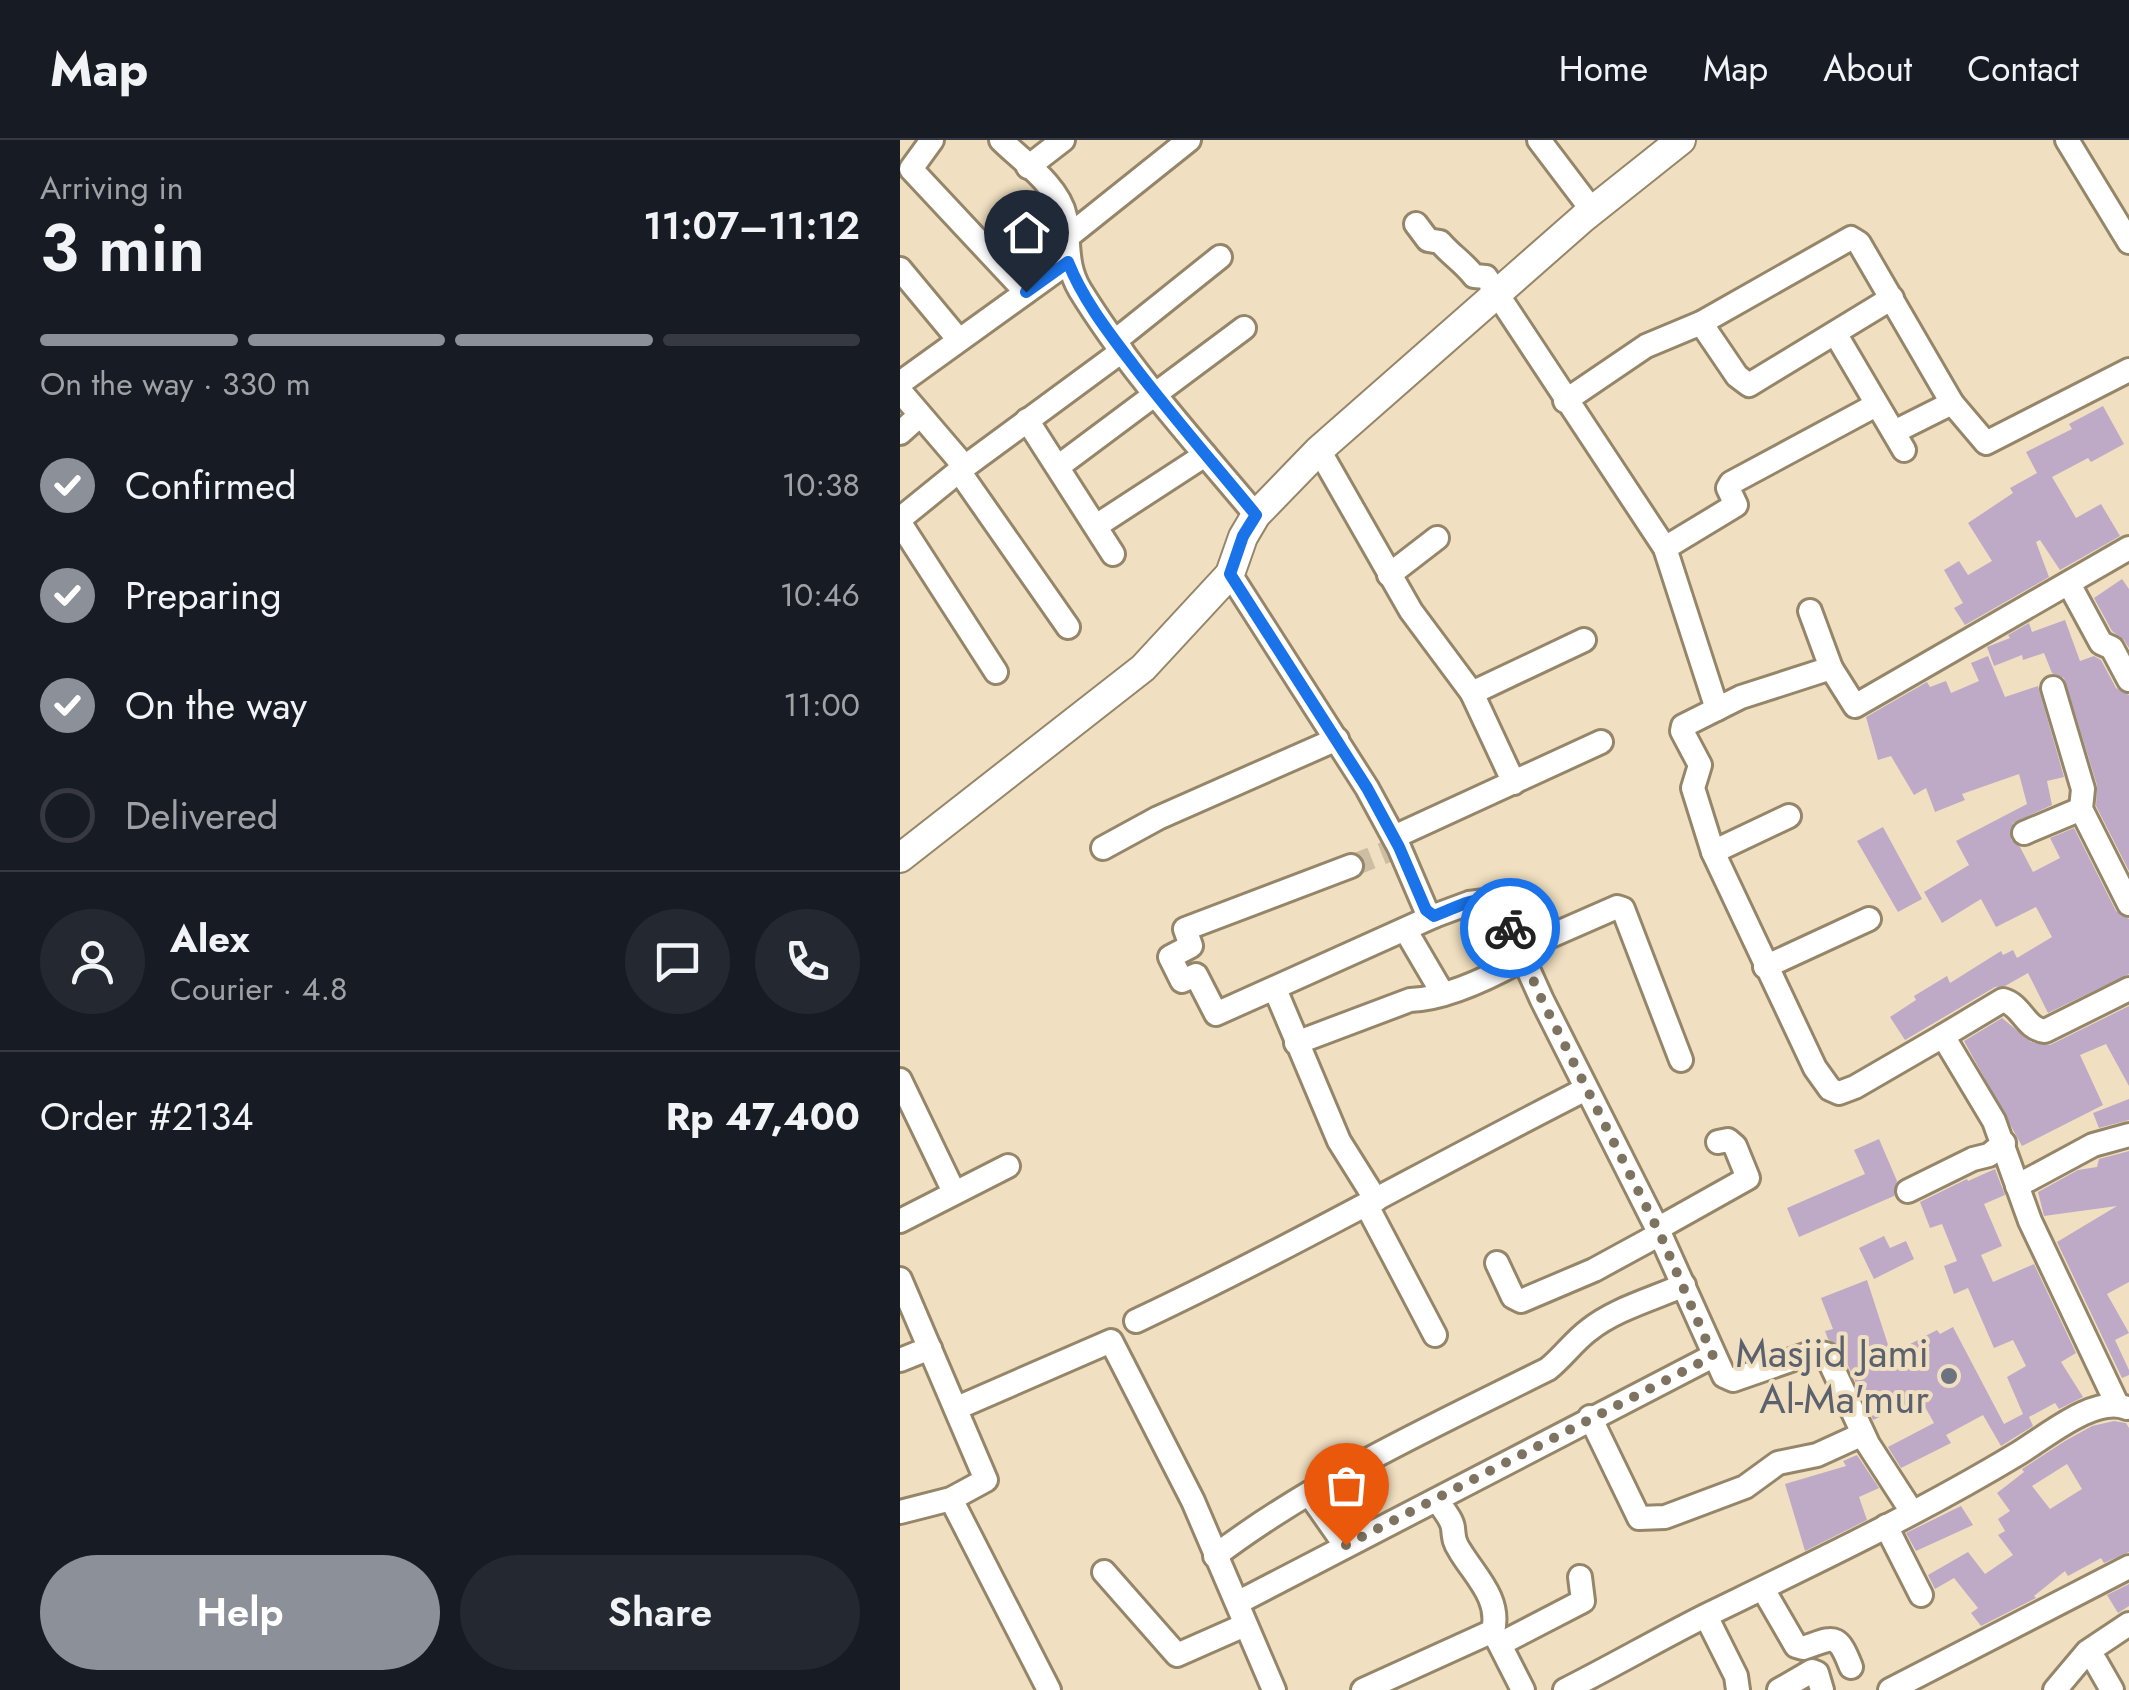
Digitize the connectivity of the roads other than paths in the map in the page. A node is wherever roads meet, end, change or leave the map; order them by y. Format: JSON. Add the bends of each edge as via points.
{"nodes":[{"id":1,"x":932,"y":140,"type":"edge"},
{"id":2,"x":1001,"y":140,"type":"edge"},
{"id":3,"x":1064,"y":140,"type":"edge"},
{"id":4,"x":1188,"y":140,"type":"edge"},
{"id":5,"x":1540,"y":140,"type":"edge"},
{"id":6,"x":1682,"y":140,"type":"edge"},
{"id":7,"x":2067,"y":140,"type":"edge"},
{"id":8,"x":905,"y":165,"type":"edge"},
{"id":9,"x":1028,"y":167,"type":"junction"},
{"id":10,"x":1592,"y":210,"type":"junction"},
{"id":11,"x":1416,"y":224,"type":"dead end"},
{"id":12,"x":2129,"y":242,"type":"edge"},
{"id":13,"x":1067,"y":251,"type":"junction"},
{"id":14,"x":1220,"y":257,"type":"dead end"},
{"id":15,"x":900,"y":269,"type":"edge"},
{"id":16,"x":1026,"y":292,"type":"junction"},
{"id":17,"x":1499,"y":295,"type":"junction"},
{"id":18,"x":1892,"y":298,"type":"junction"},
{"id":19,"x":1701,"y":324,"type":"junction"},
{"id":20,"x":1244,"y":328,"type":"dead end"},
{"id":21,"x":1834,"y":333,"type":"junction"},
{"id":22,"x":959,"y":340,"type":"junction"},
{"id":23,"x":1119,"y":346,"type":"junction"},
{"id":24,"x":2129,"y":370,"type":"edge"},
{"id":25,"x":900,"y":383,"type":"edge"},
{"id":26,"x":900,"y":391,"type":"edge"},
{"id":27,"x":1154,"y":393,"type":"junction"},
{"id":28,"x":1566,"y":400,"type":"junction"},
{"id":29,"x":1952,"y":403,"type":"junction"},
{"id":30,"x":1876,"y":405,"type":"junction"},
{"id":31,"x":920,"y":414,"type":"junction"},
{"id":32,"x":1028,"y":420,"type":"junction"},
{"id":33,"x":900,"y":433,"type":"edge"},
{"id":34,"x":1319,"y":450,"type":"junction"},
{"id":35,"x":1205,"y":454,"type":"junction"},
{"id":36,"x":1059,"y":466,"type":"junction"},
{"id":37,"x":962,"y":469,"type":"junction"},
{"id":38,"x":1256,"y":515,"type":"junction"},
{"id":39,"x":900,"y":521,"type":"edge"},
{"id":40,"x":1096,"y":526,"type":"junction"},
{"id":41,"x":1437,"y":538,"type":"dead end"},
{"id":42,"x":1666,"y":548,"type":"junction"},
{"id":43,"x":2129,"y":548,"type":"edge"},
{"id":44,"x":1113,"y":554,"type":"dead end"},
{"id":45,"x":1230,"y":574,"type":"junction"},
{"id":46,"x":1389,"y":575,"type":"junction"},
{"id":47,"x":2068,"y":584,"type":"junction"},
{"id":48,"x":1810,"y":611,"type":"dead end"},
{"id":49,"x":1068,"y":627,"type":"dead end"},
{"id":50,"x":1584,"y":640,"type":"dead end"},
{"id":51,"x":1831,"y":668,"type":"junction"},
{"id":52,"x":996,"y":672,"type":"dead end"},
{"id":53,"x":2129,"y":680,"type":"edge"},
{"id":54,"x":2053,"y":688,"type":"dead end"},
{"id":55,"x":1472,"y":692,"type":"junction"},
{"id":56,"x":1717,"y":708,"type":"junction"},
{"id":57,"x":1337,"y":739,"type":"junction"},
{"id":58,"x":1601,"y":742,"type":"dead end"},
{"id":59,"x":1514,"y":783,"type":"junction"},
{"id":60,"x":2081,"y":809,"type":"junction"},
{"id":61,"x":1789,"y":816,"type":"dead end"},
{"id":62,"x":2024,"y":833,"type":"dead end"},
{"id":63,"x":1395,"y":844,"type":"junction"},
{"id":64,"x":1103,"y":848,"type":"dead end"},
{"id":65,"x":1713,"y":852,"type":"junction"},
{"id":66,"x":900,"y":858,"type":"edge"},
{"id":67,"x":1350,"y":866,"type":"tunnel mouth"},
{"id":68,"x":2129,"y":904,"type":"edge"},
{"id":69,"x":1434,"y":916,"type":"junction"},
{"id":70,"x":1869,"y":919,"type":"dead end"},
{"id":71,"x":1406,"y":931,"type":"junction"},
{"id":72,"x":1523,"y":953,"type":"junction"},
{"id":73,"x":1765,"y":967,"type":"junction"},
{"id":74,"x":1275,"y":989,"type":"junction"},
{"id":75,"x":2129,"y":989,"type":"edge"},
{"id":76,"x":1443,"y":994,"type":"junction"},
{"id":77,"x":1943,"y":1036,"type":"junction"},
{"id":78,"x":1296,"y":1043,"type":"junction"},
{"id":79,"x":1680,"y":1060,"type":"dead end"},
{"id":80,"x":900,"y":1080,"type":"edge"},
{"id":81,"x":1586,"y":1089,"type":"junction"},
{"id":82,"x":2129,"y":1135,"type":"edge"},
{"id":83,"x":1718,"y":1142,"type":"dead end"},
{"id":84,"x":2004,"y":1142,"type":"junction"},
{"id":85,"x":1008,"y":1166,"type":"dead end"},
{"id":86,"x":2017,"y":1186,"type":"junction"},
{"id":87,"x":1908,"y":1191,"type":"dead end"},
{"id":88,"x":954,"y":1192,"type":"junction"},
{"id":89,"x":1372,"y":1203,"type":"junction"},
{"id":90,"x":900,"y":1221,"type":"edge"},
{"id":91,"x":1659,"y":1231,"type":"junction"},
{"id":92,"x":1497,"y":1263,"type":"dead end"},
{"id":93,"x":900,"y":1279,"type":"edge"},
{"id":94,"x":1684,"y":1286,"type":"junction"},
{"id":95,"x":1136,"y":1321,"type":"dead end"},
{"id":96,"x":1436,"y":1335,"type":"dead end"},
{"id":97,"x":930,"y":1348,"type":"junction"},
{"id":98,"x":1713,"y":1356,"type":"junction"},
{"id":99,"x":900,"y":1360,"type":"edge"},
{"id":100,"x":2125,"y":1407,"type":"edge"},
{"id":101,"x":957,"y":1408,"type":"junction"},
{"id":102,"x":1590,"y":1416,"type":"junction"},
{"id":103,"x":1864,"y":1434,"type":"junction"},
{"id":104,"x":1310,"y":1495,"type":"junction"},
{"id":105,"x":951,"y":1499,"type":"junction"},
{"id":106,"x":1437,"y":1500,"type":"junction"},
{"id":107,"x":900,"y":1512,"type":"edge"},
{"id":108,"x":1912,"y":1512,"type":"junction"},
{"id":109,"x":1886,"y":1526,"type":"junction"},
{"id":110,"x":1346,"y":1545,"type":"junction"},
{"id":111,"x":1215,"y":1556,"type":"junction"},
{"id":112,"x":2129,"y":1567,"type":"edge"},
{"id":113,"x":1104,"y":1572,"type":"dead end"},
{"id":114,"x":1580,"y":1578,"type":"dead end"},
{"id":115,"x":1762,"y":1590,"type":"junction"},
{"id":116,"x":1921,"y":1595,"type":"dead end"},
{"id":117,"x":1242,"y":1613,"type":"junction"},
{"id":118,"x":1706,"y":1616,"type":"junction"},
{"id":119,"x":2129,"y":1624,"type":"edge"},
{"id":120,"x":1496,"y":1638,"type":"junction"},
{"id":121,"x":2096,"y":1662,"type":"dead end"},
{"id":122,"x":1851,"y":1667,"type":"dead end"},
{"id":123,"x":1048,"y":1690,"type":"edge"},
{"id":124,"x":1274,"y":1690,"type":"edge"},
{"id":125,"x":1363,"y":1690,"type":"edge"},
{"id":126,"x":1523,"y":1690,"type":"edge"},
{"id":127,"x":1565,"y":1690,"type":"edge"},
{"id":128,"x":1738,"y":1690,"type":"edge"},
{"id":129,"x":1780,"y":1690,"type":"edge"},
{"id":130,"x":1822,"y":1690,"type":"edge"},
{"id":131,"x":1890,"y":1690,"type":"edge"},
{"id":132,"x":2055,"y":1690,"type":"edge"},
{"id":133,"x":2112,"y":1690,"type":"edge"}],
"edges":[{"from":1,"to":8,"type":"street"},
{"from":2,"to":9,"type":"street"},
{"from":3,"to":9,"type":"street"},
{"from":4,"to":13,"type":"street"},
{"from":5,"to":10,"type":"street"},
{"from":6,"to":10,"type":"street"},
{"from":7,"to":12,"type":"street"},
{"from":8,"to":16,"type":"street"},
{"from":9,"to":13,"type":"street","via":[[1064,213]]},
{"from":10,"to":17,"type":"street"},
{"from":11,"to":17,"type":"street","via":[[1474,276],[1486,277]]},
{"from":13,"to":16,"type":"street"},
{"from":13,"to":23,"type":"street","via":[[1076,282]]},
{"from":14,"to":23,"type":"street"},
{"from":15,"to":22,"type":"street"},
{"from":16,"to":22,"type":"street"},
{"from":17,"to":28,"type":"street"},
{"from":17,"to":34,"type":"street"},
{"from":18,"to":19,"type":"street","via":[[1860,243],[1846,239]]},
{"from":18,"to":21,"type":"street"},
{"from":18,"to":29,"type":"street"},
{"from":19,"to":21,"type":"street","via":[[1749,385]]},
{"from":19,"to":28,"type":"street","via":[[1646,346]]},
{"from":20,"to":27,"type":"street"},
{"from":21,"to":30,"type":"street"},
{"from":22,"to":25,"type":"street"},
{"from":23,"to":27,"type":"street"},
{"from":23,"to":32,"type":"street"},
{"from":24,"to":29,"type":"street","via":[[1992,443],[1980,439]]},
{"from":26,"to":31,"type":"street"},
{"from":27,"to":35,"type":"street"},
{"from":27,"to":36,"type":"street"},
{"from":28,"to":42,"type":"street"},
{"from":29,"to":30,"type":"street","via":[[1899,442]]},
{"from":30,"to":42,"type":"street","via":[[1731,483],[1736,505]]},
{"from":31,"to":33,"type":"street"},
{"from":31,"to":37,"type":"street"},
{"from":32,"to":36,"type":"street"},
{"from":32,"to":37,"type":"street"},
{"from":34,"to":38,"type":"street"},
{"from":34,"to":46,"type":"street"},
{"from":35,"to":38,"type":"street"},
{"from":35,"to":40,"type":"street"},
{"from":36,"to":40,"type":"street"},
{"from":37,"to":39,"type":"street"},
{"from":37,"to":49,"type":"street"},
{"from":38,"to":45,"type":"street"},
{"from":39,"to":52,"type":"street"},
{"from":40,"to":44,"type":"street"},
{"from":41,"to":46,"type":"street"},
{"from":42,"to":56,"type":"street"},
{"from":43,"to":47,"type":"street"},
{"from":45,"to":57,"type":"street"},
{"from":45,"to":66,"type":"street","via":[[1143,668]]},
{"from":46,"to":55,"type":"street"},
{"from":47,"to":51,"type":"street","via":[[1855,706]]},
{"from":47,"to":53,"type":"street"},
{"from":48,"to":51,"type":"street"},
{"from":50,"to":55,"type":"street"},
{"from":51,"to":56,"type":"street"},
{"from":54,"to":60,"type":"street","via":[[2083,789]]},
{"from":55,"to":59,"type":"street"},
{"from":56,"to":65,"type":"street","via":[[1682,732],[1700,766],[1693,788]]},
{"from":57,"to":63,"type":"street"},
{"from":57,"to":64,"type":"street"},
{"from":58,"to":59,"type":"street"},
{"from":59,"to":63,"type":"street"},
{"from":60,"to":62,"type":"street"},
{"from":60,"to":68,"type":"street"},
{"from":61,"to":65,"type":"street"},
{"from":63,"to":69,"type":"street"},
{"from":65,"to":73,"type":"street"},
{"from":67,"to":74,"type":"street","via":[[1185,930],[1191,946],[1170,957],[1182,981],[1196,975],[1216,1014]]},
{"from":69,"to":71,"type":"street"},
{"from":69,"to":72,"type":"street","via":[[1485,900],[1501,909]]},
{"from":70,"to":73,"type":"street"},
{"from":71,"to":74,"type":"street"},
{"from":71,"to":76,"type":"street"},
{"from":72,"to":76,"type":"street"},
{"from":72,"to":79,"type":"street","via":[[1623,909]]},
{"from":72,"to":81,"type":"street"},
{"from":73,"to":77,"type":"street","via":[[1815,1068],[1839,1093]]},
{"from":74,"to":78,"type":"street"},
{"from":75,"to":77,"type":"street","via":[[2045,1031],[2003,1000]]},
{"from":76,"to":78,"type":"street"},
{"from":77,"to":84,"type":"street"},
{"from":78,"to":89,"type":"street"},
{"from":80,"to":88,"type":"street"},
{"from":81,"to":89,"type":"street"},
{"from":81,"to":91,"type":"street"},
{"from":82,"to":86,"type":"street","via":[[2093,1145]]},
{"from":83,"to":91,"type":"street","via":[[1735,1146],[1746,1180]]},
{"from":84,"to":86,"type":"street"},
{"from":84,"to":87,"type":"street"},
{"from":85,"to":88,"type":"street"},
{"from":86,"to":100,"type":"street"},
{"from":88,"to":90,"type":"street"},
{"from":89,"to":95,"type":"street"},
{"from":89,"to":96,"type":"street"},
{"from":91,"to":92,"type":"street","via":[[1594,1270],[1521,1301]]},
{"from":91,"to":94,"type":"street"},
{"from":93,"to":97,"type":"street"},
{"from":94,"to":98,"type":"street"},
{"from":94,"to":104,"type":"street","via":[[1610,1318],[1548,1369]]},
{"from":97,"to":99,"type":"street"},
{"from":97,"to":101,"type":"street"},
{"from":98,"to":102,"type":"street"},
{"from":98,"to":103,"type":"street","via":[[1733,1380],[1821,1351]]},
{"from":100,"to":108,"type":"street","via":[[2096,1407]]},
{"from":101,"to":105,"type":"street","via":[[986,1480]]},
{"from":101,"to":111,"type":"street","via":[[1111,1341]]},
{"from":102,"to":103,"type":"street","via":[[1638,1518],[1646,1520],[1744,1487],[1778,1462]]},
{"from":102,"to":106,"type":"street"},
{"from":103,"to":108,"type":"street"},
{"from":104,"to":110,"type":"street"},
{"from":104,"to":111,"type":"street"},
{"from":105,"to":107,"type":"street"},
{"from":105,"to":123,"type":"street"},
{"from":106,"to":110,"type":"street"},
{"from":106,"to":120,"type":"street","via":[[1461,1554],[1487,1590]]},
{"from":108,"to":109,"type":"street"},
{"from":109,"to":115,"type":"street"},
{"from":109,"to":116,"type":"street"},
{"from":110,"to":117,"type":"street"},
{"from":111,"to":117,"type":"street"},
{"from":112,"to":131,"type":"street"},
{"from":113,"to":117,"type":"street","via":[[1177,1654]]},
{"from":114,"to":120,"type":"street","via":[[1583,1600]]},
{"from":115,"to":118,"type":"street"},
{"from":115,"to":122,"type":"street","via":[[1796,1646],[1834,1638]]},
{"from":117,"to":124,"type":"street"},
{"from":118,"to":127,"type":"street"},
{"from":118,"to":128,"type":"street"},
{"from":119,"to":132,"type":"street","via":[[2087,1652]]},
{"from":120,"to":125,"type":"street"},
{"from":120,"to":126,"type":"street"},
{"from":121,"to":133,"type":"street"},
{"from":129,"to":130,"type":"street","via":[[1812,1671]]}]}
